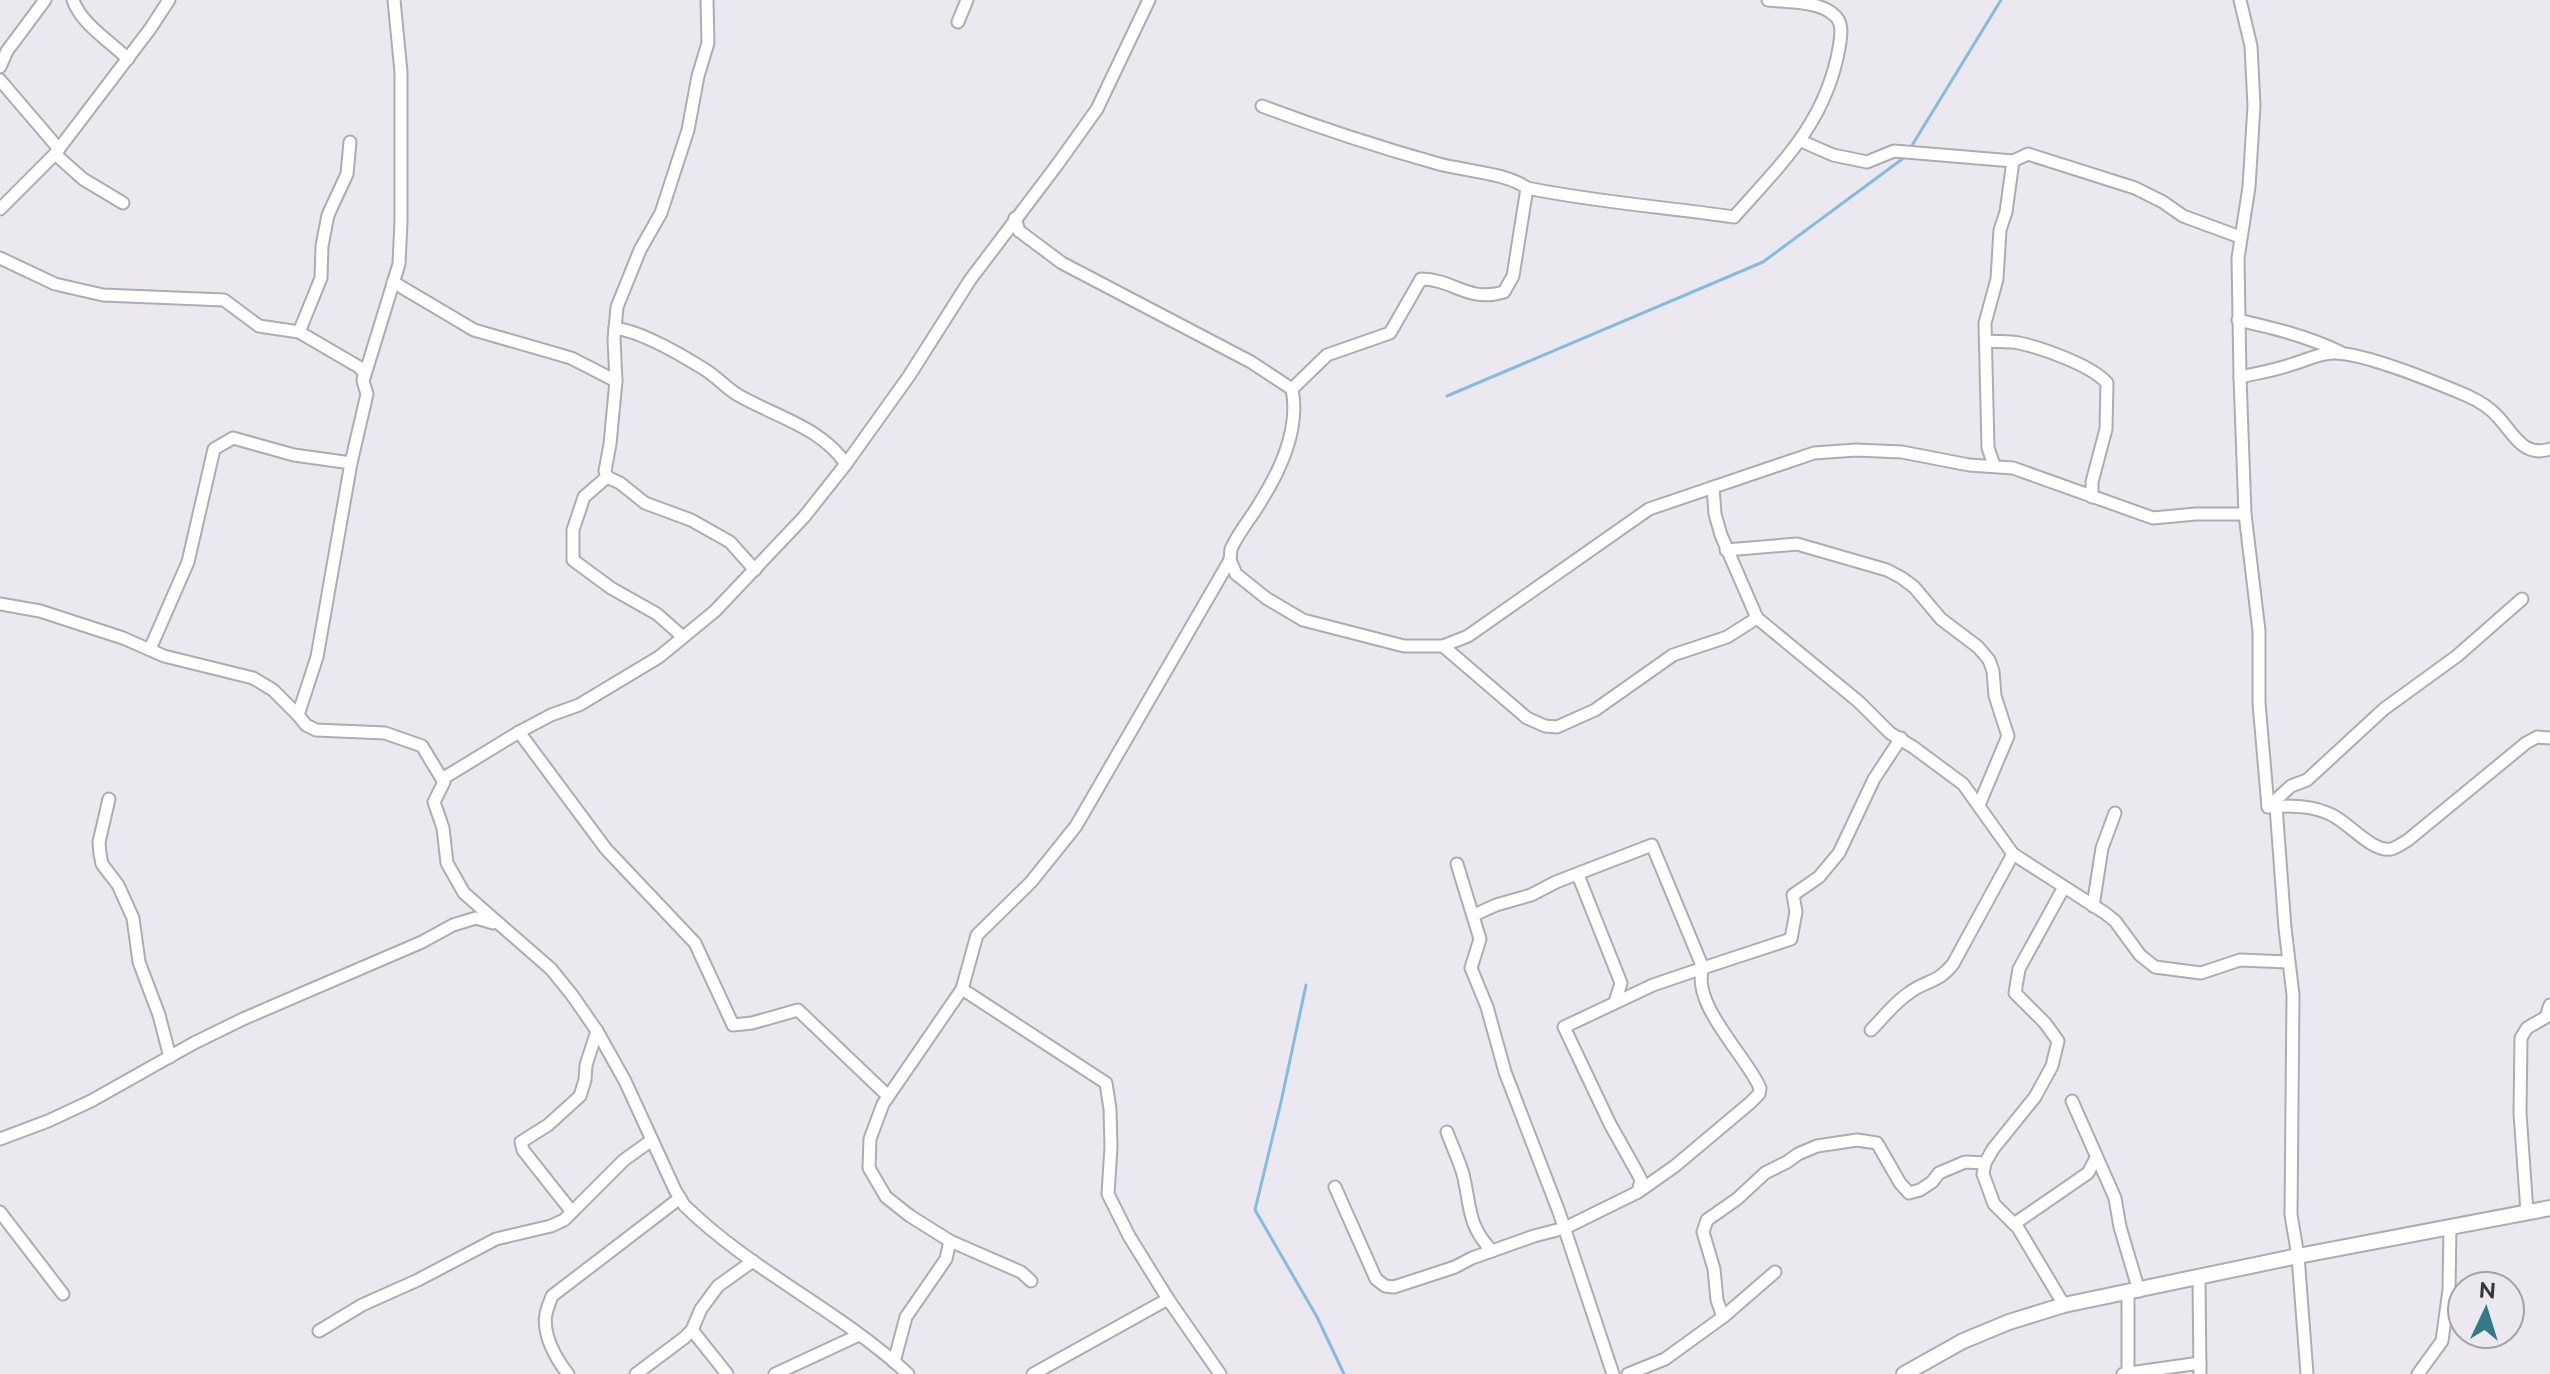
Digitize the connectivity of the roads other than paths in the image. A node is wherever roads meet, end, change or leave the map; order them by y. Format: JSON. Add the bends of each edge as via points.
{"nodes":[{"id":1,"x":45,"y":0,"type":"edge"},
{"id":2,"x":73,"y":0,"type":"edge"},
{"id":3,"x":169,"y":0,"type":"edge"},
{"id":4,"x":394,"y":0,"type":"edge"},
{"id":5,"x":707,"y":0,"type":"edge"},
{"id":6,"x":967,"y":0,"type":"edge"},
{"id":7,"x":1149,"y":0,"type":"edge"},
{"id":8,"x":1768,"y":0,"type":"edge"},
{"id":9,"x":2240,"y":0,"type":"edge"},
{"id":10,"x":958,"y":22,"type":"dead end"},
{"id":11,"x":128,"y":59,"type":"junction"},
{"id":12,"x":0,"y":67,"type":"edge"},
{"id":13,"x":0,"y":80,"type":"edge"},
{"id":14,"x":1262,"y":106,"type":"dead end"},
{"id":15,"x":1801,"y":141,"type":"junction"},
{"id":16,"x":350,"y":142,"type":"dead end"},
{"id":17,"x":57,"y":152,"type":"junction"},
{"id":18,"x":2013,"y":161,"type":"junction"},
{"id":19,"x":1527,"y":188,"type":"junction"},
{"id":20,"x":123,"y":203,"type":"dead end"},
{"id":21,"x":0,"y":209,"type":"edge"},
{"id":22,"x":1015,"y":218,"type":"junction"},
{"id":23,"x":1019,"y":231,"type":"junction"},
{"id":24,"x":1002,"y":236,"type":"junction"},
{"id":25,"x":2240,"y":237,"type":"junction"},
{"id":26,"x":0,"y":258,"type":"edge"},
{"id":27,"x":393,"y":282,"type":"junction"},
{"id":28,"x":2238,"y":320,"type":"junction"},
{"id":29,"x":615,"y":328,"type":"junction"},
{"id":30,"x":299,"y":332,"type":"junction"},
{"id":31,"x":1987,"y":341,"type":"junction"},
{"id":32,"x":2345,"y":354,"type":"junction"},
{"id":33,"x":2240,"y":377,"type":"junction"},
{"id":34,"x":363,"y":381,"type":"junction"},
{"id":35,"x":616,"y":381,"type":"junction"},
{"id":36,"x":1292,"y":389,"type":"junction"},
{"id":37,"x":2550,"y":449,"type":"edge"},
{"id":38,"x":351,"y":463,"type":"junction"},
{"id":39,"x":846,"y":464,"type":"junction"},
{"id":40,"x":1994,"y":465,"type":"junction"},
{"id":41,"x":607,"y":477,"type":"junction"},
{"id":42,"x":1713,"y":487,"type":"junction"},
{"id":43,"x":2092,"y":497,"type":"junction"},
{"id":44,"x":2245,"y":514,"type":"junction"},
{"id":45,"x":1726,"y":550,"type":"junction"},
{"id":46,"x":1230,"y":560,"type":"junction"},
{"id":47,"x":755,"y":570,"type":"junction"},
{"id":48,"x":2522,"y":599,"type":"dead end"},
{"id":49,"x":0,"y":604,"type":"edge"},
{"id":50,"x":1757,"y":618,"type":"junction"},
{"id":51,"x":683,"y":637,"type":"junction"},
{"id":52,"x":1443,"y":646,"type":"junction"},
{"id":53,"x":150,"y":649,"type":"junction"},
{"id":54,"x":298,"y":715,"type":"junction"},
{"id":55,"x":519,"y":732,"type":"junction"},
{"id":56,"x":1901,"y":738,"type":"junction"},
{"id":57,"x":2550,"y":738,"type":"edge"},
{"id":58,"x":442,"y":779,"type":"junction"},
{"id":59,"x":109,"y":799,"type":"dead end"},
{"id":60,"x":1979,"y":805,"type":"junction"},
{"id":61,"x":2272,"y":806,"type":"junction"},
{"id":62,"x":2115,"y":813,"type":"dead end"},
{"id":63,"x":2013,"y":854,"type":"junction"},
{"id":64,"x":1457,"y":864,"type":"dead end"},
{"id":65,"x":1578,"y":875,"type":"junction"},
{"id":66,"x":2064,"y":887,"type":"junction"},
{"id":67,"x":2093,"y":906,"type":"junction"},
{"id":68,"x":1474,"y":915,"type":"junction"},
{"id":69,"x":501,"y":926,"type":"junction"},
{"id":70,"x":2288,"y":962,"type":"junction"},
{"id":71,"x":1703,"y":968,"type":"junction"},
{"id":72,"x":962,"y":989,"type":"junction"},
{"id":73,"x":1615,"y":1002,"type":"junction"},
{"id":74,"x":2550,"y":1005,"type":"edge"},
{"id":75,"x":1871,"y":1030,"type":"dead end"},
{"id":76,"x":597,"y":1031,"type":"junction"},
{"id":77,"x":170,"y":1057,"type":"junction"},
{"id":78,"x":888,"y":1096,"type":"junction"},
{"id":79,"x":2072,"y":1101,"type":"dead end"},
{"id":80,"x":1447,"y":1132,"type":"dead end"},
{"id":81,"x":0,"y":1139,"type":"edge"},
{"id":82,"x":652,"y":1140,"type":"junction"},
{"id":83,"x":2096,"y":1158,"type":"junction"},
{"id":84,"x":1985,"y":1163,"type":"junction"},
{"id":85,"x":1335,"y":1187,"type":"dead end"},
{"id":86,"x":1638,"y":1192,"type":"junction"},
{"id":87,"x":680,"y":1198,"type":"junction"},
{"id":88,"x":2550,"y":1208,"type":"edge"},
{"id":89,"x":0,"y":1212,"type":"edge"},
{"id":90,"x":572,"y":1212,"type":"junction"},
{"id":91,"x":2527,"y":1212,"type":"junction"},
{"id":92,"x":2014,"y":1224,"type":"junction"},
{"id":93,"x":2450,"y":1226,"type":"junction"},
{"id":94,"x":1565,"y":1228,"type":"junction"},
{"id":95,"x":950,"y":1241,"type":"junction"},
{"id":96,"x":1492,"y":1251,"type":"junction"},
{"id":97,"x":2298,"y":1256,"type":"junction"},
{"id":98,"x":753,"y":1261,"type":"junction"},
{"id":99,"x":1775,"y":1272,"type":"dead end"},
{"id":100,"x":2199,"y":1277,"type":"junction"},
{"id":101,"x":1031,"y":1281,"type":"dead end"},
{"id":102,"x":2133,"y":1292,"type":"junction"},
{"id":103,"x":63,"y":1294,"type":"dead end"},
{"id":104,"x":1168,"y":1299,"type":"junction"},
{"id":105,"x":2064,"y":1305,"type":"junction"},
{"id":106,"x":1723,"y":1317,"type":"junction"},
{"id":107,"x":692,"y":1330,"type":"junction"},
{"id":108,"x":319,"y":1331,"type":"dead end"},
{"id":109,"x":859,"y":1335,"type":"junction"},
{"id":110,"x":894,"y":1362,"type":"junction"},
{"id":111,"x":2200,"y":1369,"type":"edge"},
{"id":112,"x":568,"y":1374,"type":"edge"},
{"id":113,"x":636,"y":1374,"type":"edge"},
{"id":114,"x":727,"y":1374,"type":"edge"},
{"id":115,"x":775,"y":1374,"type":"edge"},
{"id":116,"x":908,"y":1374,"type":"edge"},
{"id":117,"x":1033,"y":1374,"type":"edge"},
{"id":118,"x":1220,"y":1374,"type":"edge"},
{"id":119,"x":1613,"y":1374,"type":"edge"},
{"id":120,"x":1628,"y":1374,"type":"edge"},
{"id":121,"x":1904,"y":1374,"type":"edge"},
{"id":122,"x":2126,"y":1374,"type":"edge"},
{"id":123,"x":2307,"y":1374,"type":"edge"},
{"id":124,"x":2418,"y":1374,"type":"edge"}],
"edges":[{"from":1,"to":12,"type":"street"},
{"from":2,"to":11,"type":"street"},
{"from":3,"to":11,"type":"street"},
{"from":4,"to":27,"type":"street","via":[[401,72],[401,221]]},
{"from":5,"to":29,"type":"street","via":[[708,43],[688,130],[661,213],[622,292]]},
{"from":6,"to":10,"type":"street"},
{"from":7,"to":22,"type":"street","via":[[1097,109]]},
{"from":8,"to":15,"type":"street","via":[[1818,6],[1835,15],[1842,29],[1824,102]]},
{"from":9,"to":25,"type":"street","via":[[2251,46],[2254,106]]},
{"from":11,"to":17,"type":"street"},
{"from":13,"to":17,"type":"street"},
{"from":14,"to":19,"type":"street","via":[[1443,165],[1514,178]]},
{"from":15,"to":18,"type":"street","via":[[1867,162],[1894,151]]},
{"from":15,"to":19,"type":"street","via":[[1734,217]]},
{"from":16,"to":30,"type":"street","via":[[347,174],[328,215],[321,278]]},
{"from":17,"to":20,"type":"street","via":[[83,179]]},
{"from":17,"to":21,"type":"street"},
{"from":18,"to":25,"type":"street","via":[[2028,154],[2135,188],[2183,216]]},
{"from":18,"to":31,"type":"street","via":[[1997,279],[1985,323]]},
{"from":19,"to":36,"type":"street","via":[[1513,276],[1504,292],[1486,297],[1436,279],[1421,279],[1390,333],[1327,355]]},
{"from":22,"to":23,"type":"street"},
{"from":22,"to":24,"type":"street"},
{"from":23,"to":24,"type":"street"},
{"from":23,"to":36,"type":"street","via":[[1062,263]]},
{"from":24,"to":39,"type":"street"},
{"from":25,"to":28,"type":"street"},
{"from":26,"to":30,"type":"street","via":[[55,284],[103,295],[224,300],[259,326]]},
{"from":27,"to":34,"type":"street"},
{"from":27,"to":35,"type":"street","via":[[474,330],[571,358]]},
{"from":28,"to":32,"type":"street","via":[[2286,331]]},
{"from":28,"to":33,"type":"street"},
{"from":29,"to":35,"type":"street"},
{"from":29,"to":39,"type":"street","via":[[630,330],[707,370],[725,387],[834,446]]},
{"from":30,"to":34,"type":"street","via":[[359,367]]},
{"from":31,"to":40,"type":"street","via":[[1987,434]]},
{"from":31,"to":43,"type":"street","via":[[2037,349],[2087,368],[2107,383],[2106,429]]},
{"from":32,"to":33,"type":"street","via":[[2314,356]]},
{"from":32,"to":37,"type":"street","via":[[2470,397],[2488,407],[2528,449]]},
{"from":33,"to":44,"type":"street"},
{"from":34,"to":38,"type":"street","via":[[367,394]]},
{"from":35,"to":41,"type":"street"},
{"from":36,"to":46,"type":"street","via":[[1292,429],[1279,468],[1236,539]]},
{"from":38,"to":53,"type":"street","via":[[233,438],[214,449],[188,562]]},
{"from":38,"to":54,"type":"street","via":[[317,657]]},
{"from":39,"to":47,"type":"street"},
{"from":40,"to":42,"type":"street","via":[[1902,452],[1814,453]]},
{"from":40,"to":43,"type":"street"},
{"from":41,"to":47,"type":"street","via":[[645,503],[730,542]]},
{"from":41,"to":51,"type":"street","via":[[584,497],[573,530],[573,560]]},
{"from":42,"to":45,"type":"street"},
{"from":42,"to":52,"type":"street","via":[[1649,509],[1468,636]]},
{"from":43,"to":44,"type":"street","via":[[2153,518]]},
{"from":44,"to":61,"type":"street"},
{"from":45,"to":50,"type":"street"},
{"from":45,"to":60,"type":"street","via":[[1797,544],[1887,570],[1914,587],[1941,619],[1978,647],[1993,671],[2008,736]]},
{"from":46,"to":52,"type":"street","via":[[1236,574],[1303,620],[1404,646]]},
{"from":46,"to":72,"type":"street","via":[[1076,826],[1031,882],[977,935]]},
{"from":47,"to":51,"type":"street"},
{"from":48,"to":61,"type":"street"},
{"from":49,"to":53,"type":"street","via":[[40,611]]},
{"from":50,"to":52,"type":"street","via":[[1727,637],[1673,655],[1595,710],[1557,727],[1527,718]]},
{"from":50,"to":56,"type":"street"},
{"from":51,"to":55,"type":"street","via":[[579,705]]},
{"from":53,"to":54,"type":"street","via":[[253,678]]},
{"from":54,"to":58,"type":"street","via":[[316,730],[385,733],[422,746]]},
{"from":55,"to":58,"type":"street"},
{"from":55,"to":78,"type":"street","via":[[606,849],[695,943],[733,1025],[798,1010]]},
{"from":56,"to":60,"type":"street","via":[[1951,773]]},
{"from":56,"to":71,"type":"street","via":[[1874,779],[1839,853],[1819,877],[1793,895],[1791,939]]},
{"from":57,"to":61,"type":"street","via":[[2526,743],[2392,849],[2375,848],[2347,824],[2316,808]]},
{"from":58,"to":69,"type":"street","via":[[434,802],[447,863],[464,893]]},
{"from":59,"to":77,"type":"street","via":[[99,842],[102,864],[133,918],[139,962]]},
{"from":60,"to":63,"type":"street"},
{"from":61,"to":70,"type":"street"},
{"from":62,"to":67,"type":"street","via":[[2102,848]]},
{"from":63,"to":66,"type":"street"},
{"from":63,"to":75,"type":"street","via":[[1945,974],[1910,992]]},
{"from":64,"to":68,"type":"street"},
{"from":65,"to":68,"type":"street"},
{"from":65,"to":71,"type":"street","via":[[1652,845]]},
{"from":65,"to":73,"type":"street","via":[[1621,983]]},
{"from":66,"to":67,"type":"street"},
{"from":66,"to":84,"type":"street","via":[[2019,969],[2015,993],[2058,1041],[2056,1054],[2035,1097]]},
{"from":67,"to":70,"type":"street","via":[[2115,921],[2155,967],[2201,973],[2240,960]]},
{"from":68,"to":94,"type":"street","via":[[1480,939],[1471,968]]},
{"from":69,"to":76,"type":"street","via":[[551,969]]},
{"from":69,"to":77,"type":"street","via":[[476,918],[453,925]]},
{"from":70,"to":97,"type":"street","via":[[2293,995],[2291,1215]]},
{"from":71,"to":73,"type":"street"},
{"from":71,"to":86,"type":"street","via":[[1701,989],[1758,1082],[1759,1094]]},
{"from":72,"to":78,"type":"street"},
{"from":72,"to":104,"type":"street","via":[[1106,1083],[1108,1194]]},
{"from":73,"to":86,"type":"street","via":[[1564,1027],[1641,1180]]},
{"from":74,"to":91,"type":"street","via":[[2546,1017],[2521,1038]]},
{"from":76,"to":82,"type":"street"},
{"from":76,"to":90,"type":"street","via":[[580,1096],[521,1142]]},
{"from":77,"to":81,"type":"street","via":[[91,1101]]},
{"from":78,"to":95,"type":"street","via":[[870,1139],[869,1168],[886,1197]]},
{"from":79,"to":83,"type":"street"},
{"from":80,"to":96,"type":"street","via":[[1476,1232]]},
{"from":82,"to":87,"type":"street"},
{"from":82,"to":90,"type":"street"},
{"from":83,"to":92,"type":"street","via":[[2088,1173]]},
{"from":83,"to":102,"type":"street","via":[[2115,1198]]},
{"from":84,"to":92,"type":"street","via":[[1983,1174],[1994,1204]]},
{"from":84,"to":106,"type":"street","via":[[1965,1162],[1909,1193],[1877,1143],[1857,1140],[1817,1146],[1765,1173],[1707,1220],[1703,1232]]},
{"from":85,"to":96,"type":"street","via":[[1376,1279],[1385,1286]]},
{"from":86,"to":94,"type":"street"},
{"from":87,"to":98,"type":"street","via":[[697,1218]]},
{"from":87,"to":112,"type":"street","via":[[552,1296],[545,1317],[551,1345]]},
{"from":88,"to":91,"type":"street"},
{"from":89,"to":103,"type":"street"},
{"from":90,"to":108,"type":"street","via":[[551,1226],[496,1239]]},
{"from":91,"to":93,"type":"street"},
{"from":92,"to":105,"type":"street"},
{"from":93,"to":97,"type":"street"},
{"from":93,"to":124,"type":"street","via":[[2442,1341]]},
{"from":94,"to":96,"type":"street"},
{"from":94,"to":119,"type":"street"},
{"from":95,"to":101,"type":"street"},
{"from":95,"to":110,"type":"street","via":[[946,1259],[906,1317]]},
{"from":97,"to":100,"type":"street"},
{"from":97,"to":123,"type":"street"},
{"from":98,"to":107,"type":"street","via":[[718,1286]]},
{"from":98,"to":109,"type":"street"},
{"from":99,"to":106,"type":"street"},
{"from":100,"to":102,"type":"street"},
{"from":100,"to":111,"type":"street"},
{"from":102,"to":105,"type":"street"},
{"from":102,"to":122,"type":"street"},
{"from":104,"to":117,"type":"street"},
{"from":104,"to":118,"type":"street"},
{"from":105,"to":121,"type":"street","via":[[1963,1341]]},
{"from":106,"to":120,"type":"street","via":[[1665,1359]]},
{"from":107,"to":113,"type":"street"},
{"from":107,"to":114,"type":"street"},
{"from":109,"to":110,"type":"street"},
{"from":109,"to":115,"type":"street"},
{"from":110,"to":116,"type":"street"},
{"from":111,"to":122,"type":"street"}]}
